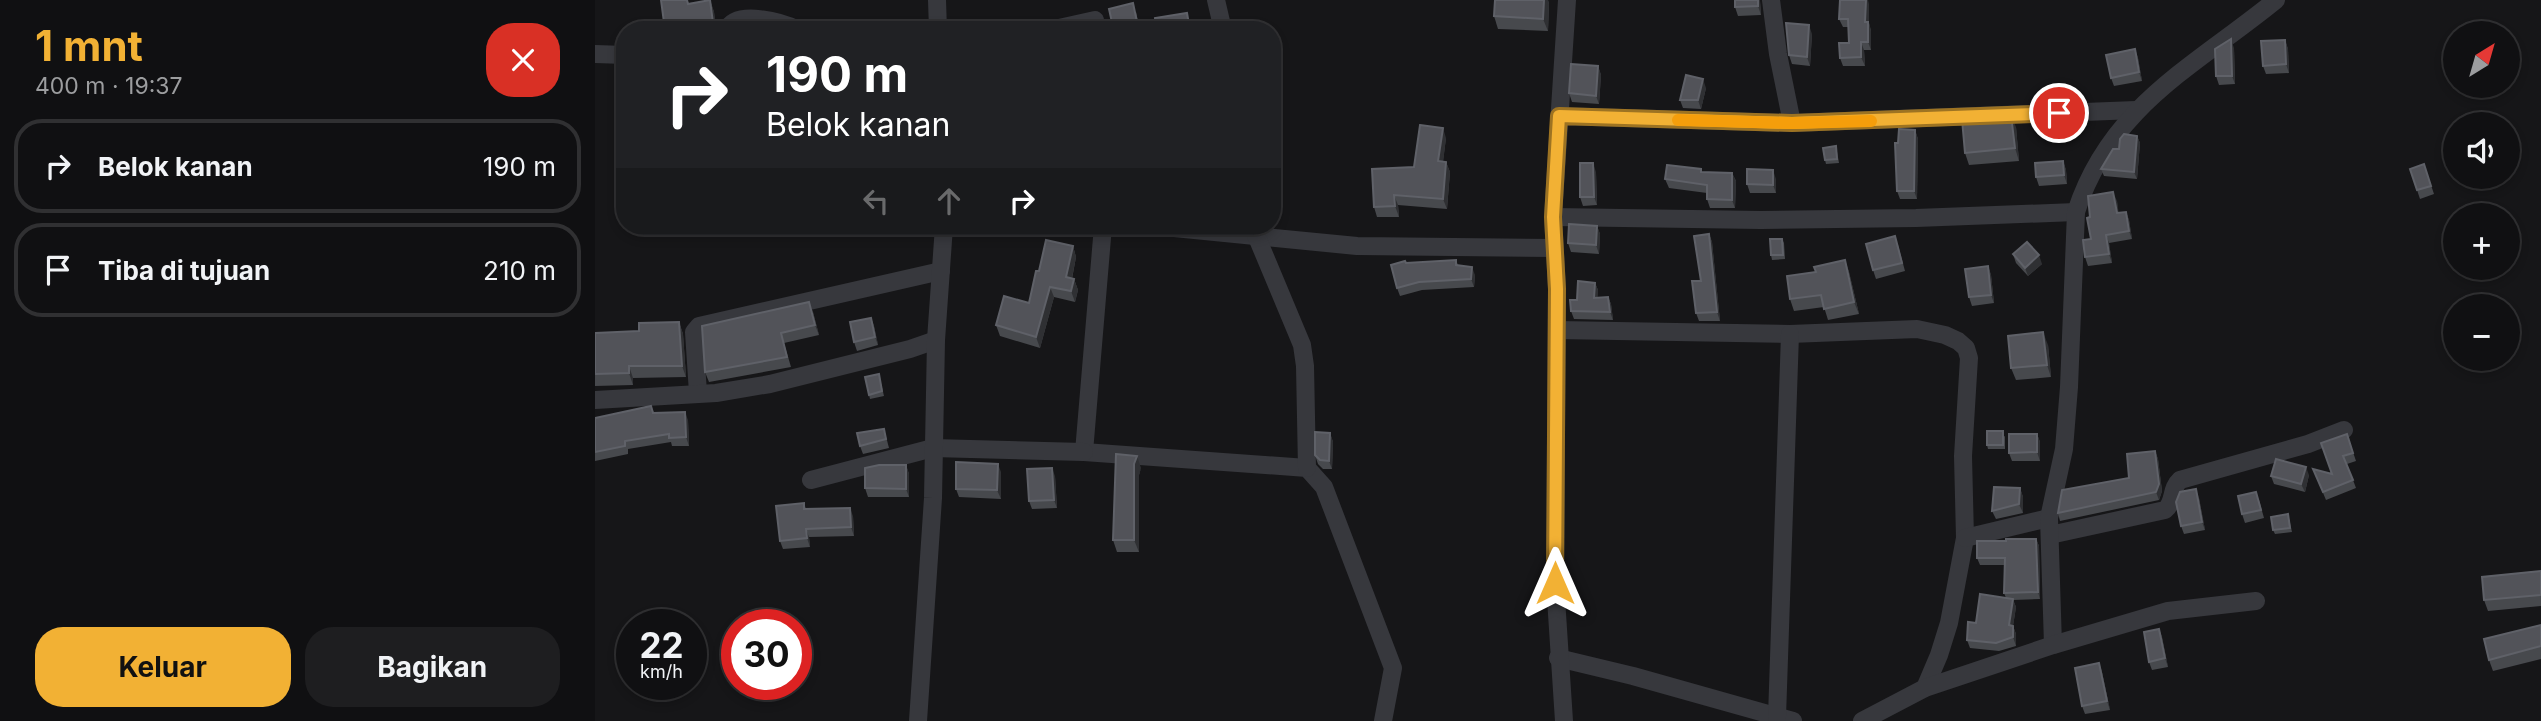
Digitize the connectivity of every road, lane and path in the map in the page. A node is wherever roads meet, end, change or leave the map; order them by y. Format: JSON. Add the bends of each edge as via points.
{"nodes":[{"id":1,"x":937,"y":0,"type":"edge"},
{"id":2,"x":1216,"y":0,"type":"edge"},
{"id":3,"x":1567,"y":0,"type":"edge"},
{"id":4,"x":1771,"y":0,"type":"edge"},
{"id":5,"x":2276,"y":0,"type":"edge"},
{"id":6,"x":1095,"y":20,"type":"dead end"},
{"id":7,"x":734,"y":21,"type":"edge"},
{"id":8,"x":770,"y":21,"type":"edge"},
{"id":9,"x":938,"y":21,"type":"edge"},
{"id":10,"x":1090,"y":21,"type":"edge"},
{"id":11,"x":1221,"y":21,"type":"edge"},
{"id":12,"x":595,"y":54,"type":"edge"},
{"id":13,"x":616,"y":55,"type":"edge"},
{"id":14,"x":2136,"y":110,"type":"junction"},
{"id":15,"x":1559,"y":116,"type":"junction"},
{"id":16,"x":1792,"y":123,"type":"junction"},
{"id":17,"x":2076,"y":212,"type":"junction"},
{"id":18,"x":1553,"y":217,"type":"junction"},
{"id":19,"x":943,"y":235,"type":"edge"},
{"id":20,"x":1102,"y":235,"type":"edge"},
{"id":21,"x":1260,"y":235,"type":"edge"},
{"id":22,"x":1280,"y":235,"type":"edge"},
{"id":23,"x":1554,"y":248,"type":"junction"},
{"id":24,"x":941,"y":271,"type":"junction"},
{"id":25,"x":1557,"y":330,"type":"junction"},
{"id":26,"x":1790,"y":334,"type":"junction"},
{"id":27,"x":936,"y":340,"type":"junction"},
{"id":28,"x":698,"y":393,"type":"junction"},
{"id":29,"x":595,"y":400,"type":"edge"},
{"id":30,"x":2344,"y":430,"type":"dead end"},
{"id":31,"x":933,"y":448,"type":"junction"},
{"id":32,"x":1084,"y":452,"type":"junction"},
{"id":33,"x":1307,"y":468,"type":"junction"},
{"id":34,"x":811,"y":480,"type":"dead end"},
{"id":35,"x":2049,"y":527,"type":"junction"},
{"id":36,"x":1965,"y":538,"type":"junction"},
{"id":37,"x":2256,"y":601,"type":"dead end"},
{"id":38,"x":2053,"y":645,"type":"junction"},
{"id":39,"x":1558,"y":659,"type":"junction"},
{"id":40,"x":1925,"y":688,"type":"junction"},
{"id":41,"x":1785,"y":719,"type":"edge"},
{"id":42,"x":918,"y":721,"type":"edge"},
{"id":43,"x":1383,"y":721,"type":"edge"},
{"id":44,"x":1564,"y":721,"type":"edge"},
{"id":45,"x":1862,"y":721,"type":"edge"}],
"edges":[{"from":1,"to":9,"type":"street"},
{"from":2,"to":11,"type":"street"},
{"from":3,"to":15,"type":"street"},
{"from":4,"to":16,"type":"street"},
{"from":5,"to":14,"type":"street"},
{"from":6,"to":10,"type":"street"},
{"from":7,"to":8,"type":"street"},
{"from":12,"to":13,"type":"street"},
{"from":14,"to":16,"type":"street"},
{"from":14,"to":17,"type":"street","via":[[2105,149]]},
{"from":15,"to":16,"type":"street"},
{"from":15,"to":18,"type":"street"},
{"from":17,"to":18,"type":"street","via":[[1787,220]]},
{"from":17,"to":35,"type":"street","via":[[2064,449]]},
{"from":18,"to":23,"type":"street"},
{"from":19,"to":24,"type":"street"},
{"from":20,"to":32,"type":"street"},
{"from":21,"to":33,"type":"street","via":[[1302,345]]},
{"from":22,"to":23,"type":"street","via":[[1357,246]]},
{"from":23,"to":25,"type":"street"},
{"from":24,"to":27,"type":"street"},
{"from":24,"to":28,"type":"street","via":[[699,326],[694,332]]},
{"from":25,"to":26,"type":"street"},
{"from":25,"to":39,"type":"street"},
{"from":26,"to":36,"type":"street","via":[[1917,329],[1945,335],[1966,348]]},
{"from":26,"to":41,"type":"street"},
{"from":27,"to":28,"type":"street","via":[[771,384]]},
{"from":27,"to":31,"type":"street"},
{"from":28,"to":29,"type":"street"},
{"from":30,"to":35,"type":"street","via":[[2180,480],[2165,510]]},
{"from":31,"to":32,"type":"street"},
{"from":31,"to":34,"type":"street"},
{"from":31,"to":42,"type":"street"},
{"from":32,"to":33,"type":"street"},
{"from":33,"to":43,"type":"street","via":[[1324,487],[1393,668]]},
{"from":35,"to":36,"type":"street"},
{"from":35,"to":38,"type":"street"},
{"from":36,"to":40,"type":"street","via":[[1949,623]]},
{"from":37,"to":38,"type":"street","via":[[2168,611]]},
{"from":38,"to":40,"type":"street"},
{"from":39,"to":41,"type":"street"},
{"from":39,"to":44,"type":"street"},
{"from":40,"to":45,"type":"street"}]}
